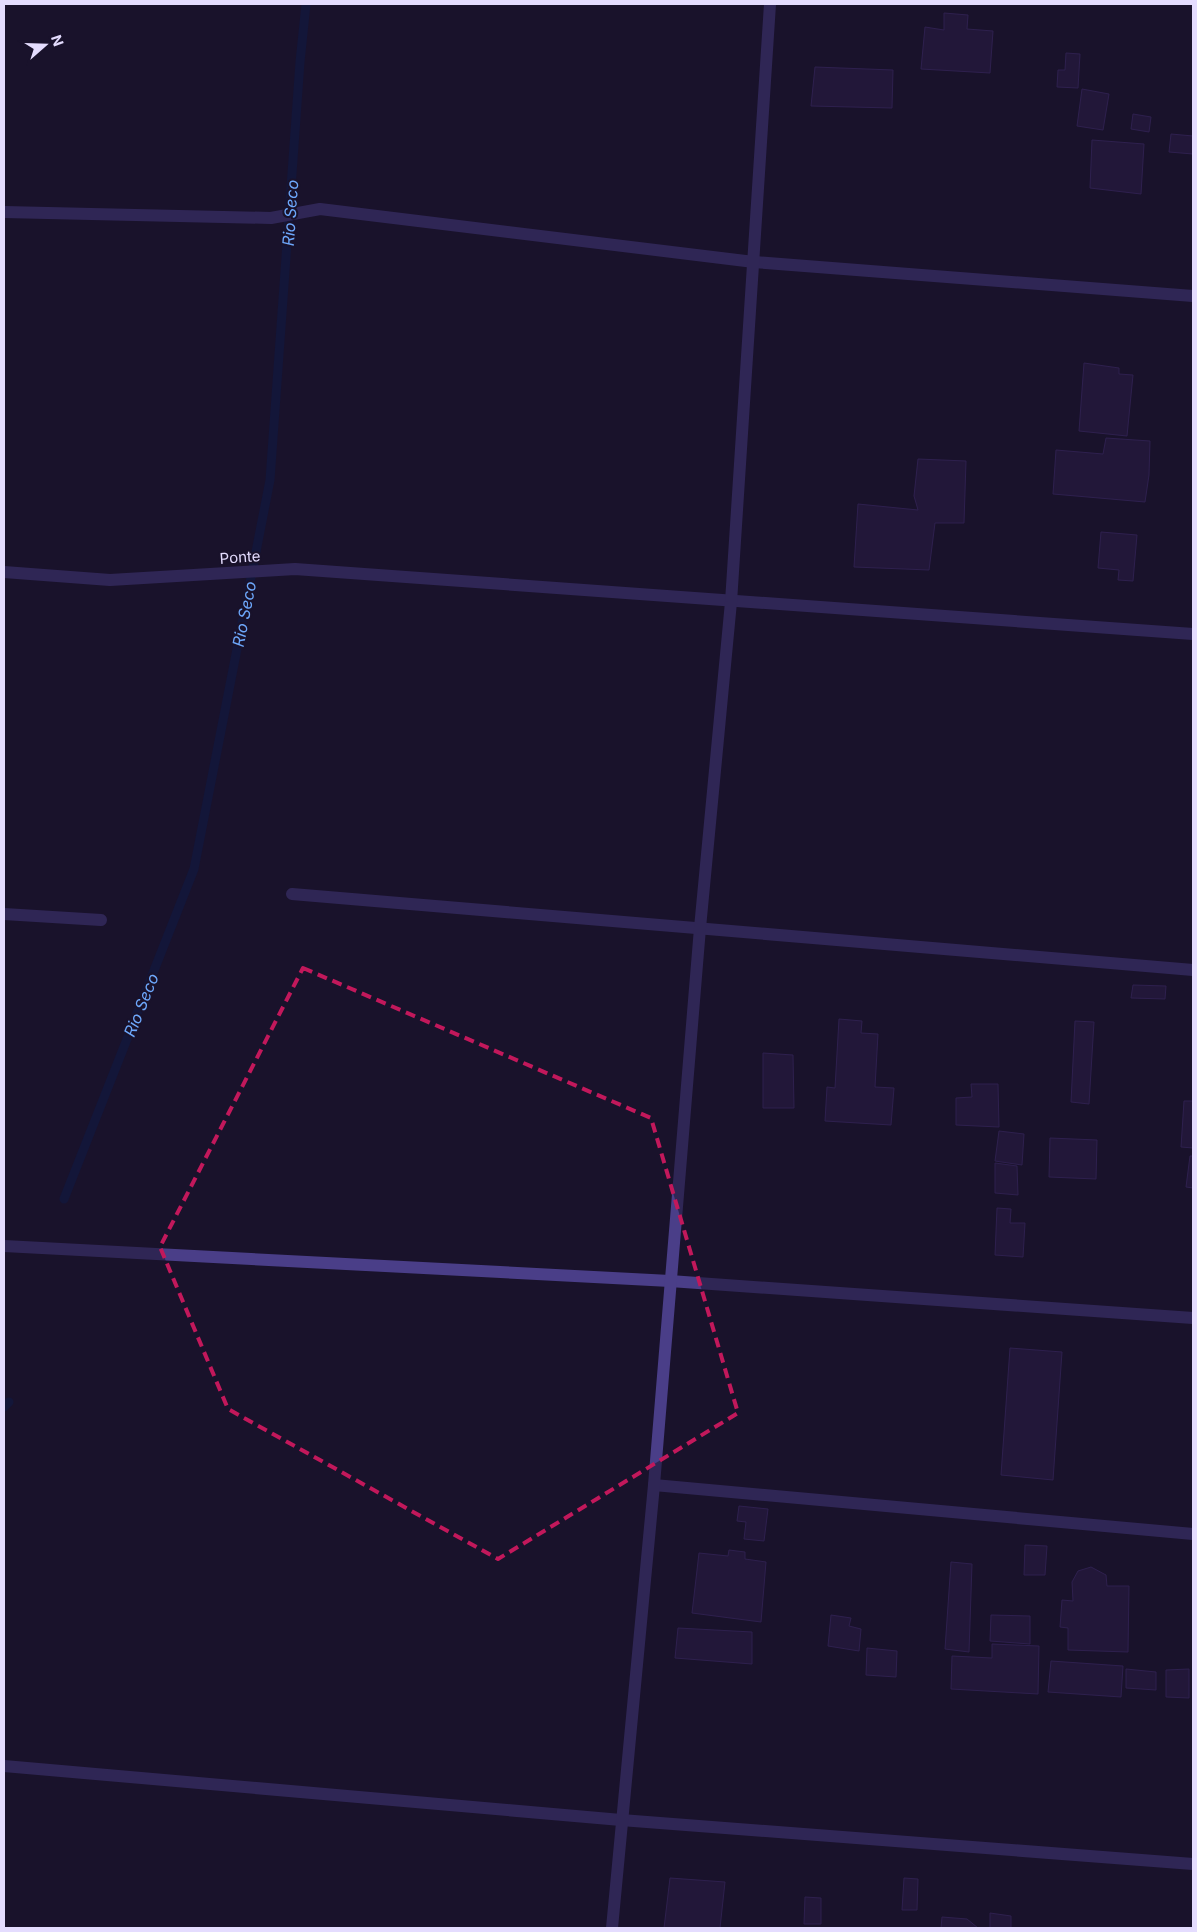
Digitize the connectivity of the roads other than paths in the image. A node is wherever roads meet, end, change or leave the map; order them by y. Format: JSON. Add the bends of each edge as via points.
{"nodes":[{"id":1,"x":770,"y":4,"type":"edge"},
{"id":2,"x":4,"y":212,"type":"edge"},
{"id":3,"x":754,"y":262,"type":"junction"},
{"id":4,"x":1193,"y":296,"type":"edge"},
{"id":5,"x":4,"y":572,"type":"edge"},
{"id":6,"x":731,"y":602,"type":"junction"},
{"id":7,"x":1193,"y":634,"type":"edge"},
{"id":8,"x":292,"y":894,"type":"dead end"},
{"id":9,"x":4,"y":914,"type":"edge"},
{"id":10,"x":101,"y":920,"type":"dead end"},
{"id":11,"x":700,"y":928,"type":"junction"},
{"id":12,"x":1193,"y":970,"type":"edge"},
{"id":13,"x":4,"y":1246,"type":"edge"},
{"id":14,"x":670,"y":1281,"type":"junction"},
{"id":15,"x":1193,"y":1318,"type":"edge"},
{"id":16,"x":654,"y":1485,"type":"junction"},
{"id":17,"x":1193,"y":1534,"type":"edge"},
{"id":18,"x":4,"y":1766,"type":"edge"},
{"id":19,"x":621,"y":1820,"type":"junction"},
{"id":20,"x":1193,"y":1864,"type":"edge"},
{"id":21,"x":612,"y":1928,"type":"edge"}],
"edges":[{"from":1,"to":3,"type":"street"},
{"from":2,"to":3,"type":"street","via":[[271,218],[320,209]]},
{"from":3,"to":4,"type":"street"},
{"from":3,"to":6,"type":"street"},
{"from":5,"to":6,"type":"street","name":"Ponte","via":[[110,580],[295,569]]},
{"from":6,"to":7,"type":"street","name":"Ponte"},
{"from":6,"to":11,"type":"street"},
{"from":8,"to":11,"type":"street"},
{"from":9,"to":10,"type":"street"},
{"from":11,"to":12,"type":"street"},
{"from":11,"to":14,"type":"street"},
{"from":13,"to":14,"type":"street"},
{"from":14,"to":15,"type":"street"},
{"from":14,"to":16,"type":"street"},
{"from":16,"to":17,"type":"street"},
{"from":16,"to":19,"type":"street"},
{"from":18,"to":19,"type":"street"},
{"from":19,"to":20,"type":"street"},
{"from":19,"to":21,"type":"street"}]}
